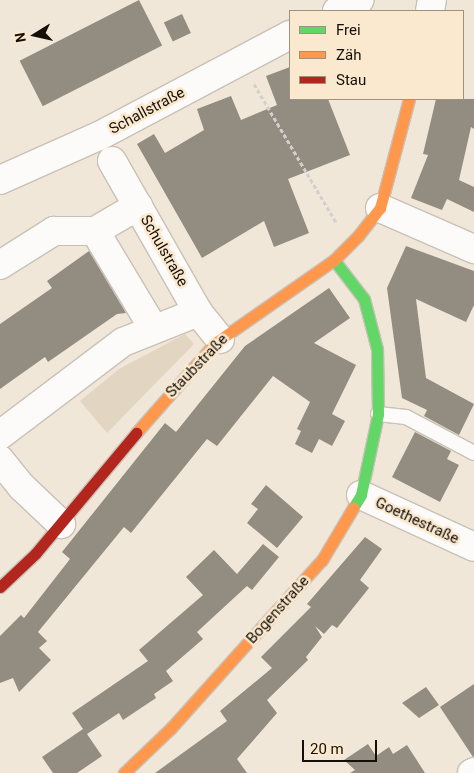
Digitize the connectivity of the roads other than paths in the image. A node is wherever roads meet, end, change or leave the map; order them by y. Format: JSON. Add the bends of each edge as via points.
{"nodes":[{"id":1,"x":360,"y":0,"type":"edge"},
{"id":2,"x":339,"y":10,"type":"edge"},
{"id":3,"x":289,"y":36,"type":"edge"},
{"id":4,"x":409,"y":100,"type":"edge"},
{"id":5,"x":112,"y":161,"type":"dead end"},
{"id":6,"x":0,"y":180,"type":"edge"},
{"id":7,"x":138,"y":206,"type":"junction"},
{"id":8,"x":380,"y":208,"type":"junction"},
{"id":9,"x":95,"y":231,"type":"junction"},
{"id":10,"x":474,"y":249,"type":"edge"},
{"id":11,"x":334,"y":260,"type":"junction"},
{"id":12,"x":0,"y":266,"type":"edge"},
{"id":13,"x":198,"y":312,"type":"junction"},
{"id":14,"x":154,"y":329,"type":"junction"},
{"id":15,"x":220,"y":338,"type":"junction"},
{"id":16,"x":378,"y":414,"type":"junction"},
{"id":17,"x":0,"y":435,"type":"edge"},
{"id":18,"x":474,"y":453,"type":"edge"},
{"id":19,"x":0,"y":460,"type":"edge"},
{"id":20,"x":361,"y":495,"type":"junction"},
{"id":21,"x":61,"y":524,"type":"junction"},
{"id":22,"x":474,"y":547,"type":"edge"},
{"id":23,"x":0,"y":587,"type":"edge"},
{"id":24,"x":124,"y":773,"type":"edge"}],
"edges":[{"from":1,"to":2,"type":"street"},
{"from":3,"to":6,"type":"street","name":"Schallstraße","via":[[99,136]]},
{"from":4,"to":8,"type":"street","name":"Staubstraße"},
{"from":5,"to":7,"type":"street","name":"Schulstraße"},
{"from":7,"to":9,"type":"street"},
{"from":7,"to":13,"type":"street","name":"Schulstraße"},
{"from":8,"to":10,"type":"street"},
{"from":8,"to":11,"type":"street","name":"Staubstraße"},
{"from":9,"to":12,"type":"street","via":[[54,231]]},
{"from":9,"to":14,"type":"street"},
{"from":11,"to":15,"type":"street","name":"Staubstraße"},
{"from":11,"to":16,"type":"street","name":"Bogenstraße","via":[[354,283],[371,322],[377,349]]},
{"from":13,"to":14,"type":"street"},
{"from":13,"to":15,"type":"street","name":"Schulstraße"},
{"from":14,"to":17,"type":"street","via":[[123,342]]},
{"from":15,"to":21,"type":"street","name":"Staubstraße","via":[[192,366]]},
{"from":16,"to":18,"type":"lane","via":[[406,418]]},
{"from":16,"to":20,"type":"street","name":"Bogenstraße"},
{"from":19,"to":21,"type":"street","via":[[22,487]]},
{"from":20,"to":22,"type":"street","name":"Goethestraße"},
{"from":20,"to":24,"type":"street","name":"Bogenstraße","via":[[322,560],[171,728]]},
{"from":21,"to":23,"type":"street","name":"Staubstraße","via":[[36,554]]}]}
